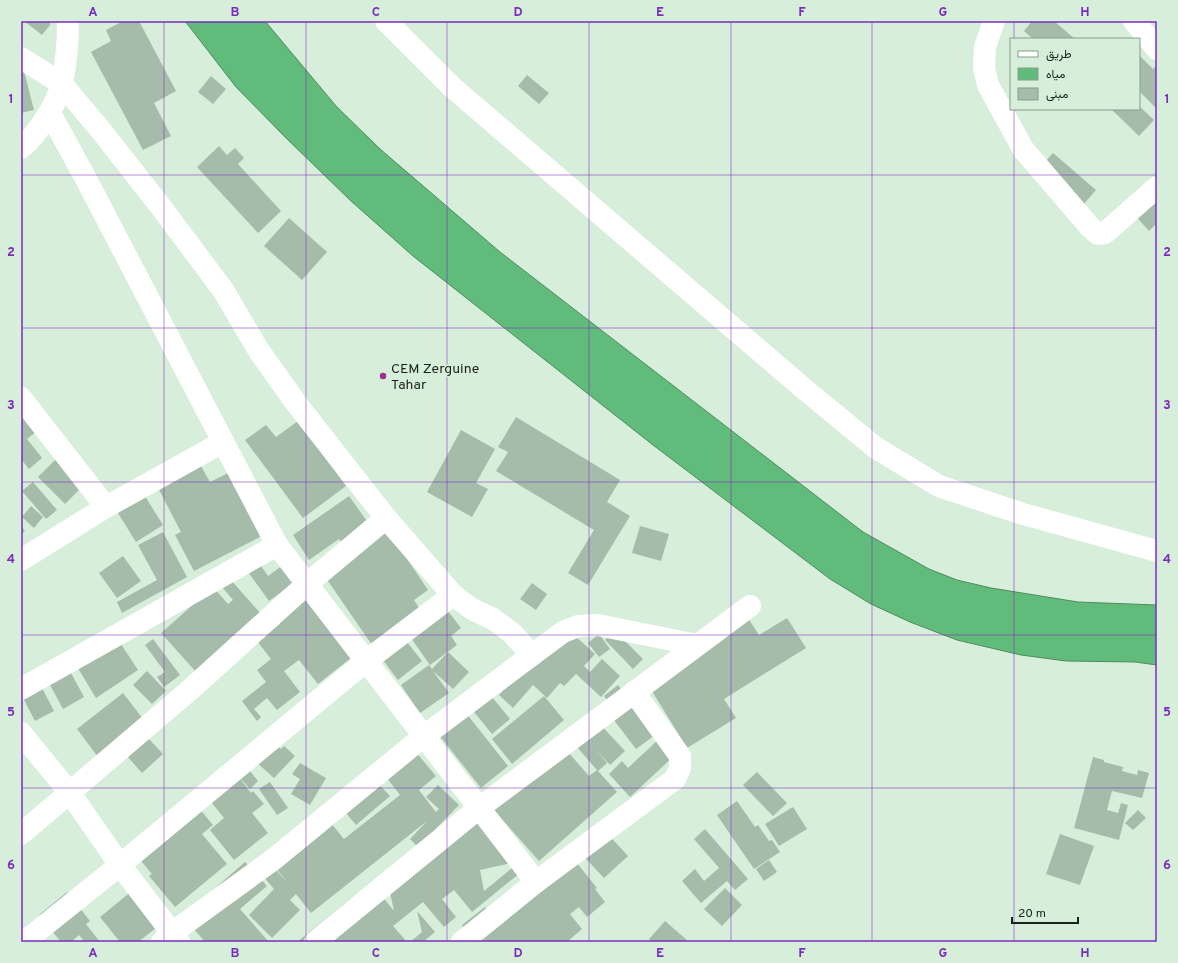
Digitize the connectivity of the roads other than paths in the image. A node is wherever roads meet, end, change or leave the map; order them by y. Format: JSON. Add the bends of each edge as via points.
{"nodes":[{"id":1,"x":68,"y":21,"type":"edge"},
{"id":2,"x":386,"y":21,"type":"edge"},
{"id":3,"x":994,"y":21,"type":"edge"},
{"id":4,"x":1134,"y":21,"type":"edge"},
{"id":5,"x":1157,"y":49,"type":"edge"},
{"id":6,"x":21,"y":58,"type":"edge"},
{"id":7,"x":62,"y":84,"type":"junction"},
{"id":8,"x":50,"y":113,"type":"junction"},
{"id":9,"x":26,"y":138,"type":"edge"},
{"id":10,"x":1157,"y":187,"type":"edge"},
{"id":11,"x":21,"y":398,"type":"edge"},
{"id":12,"x":223,"y":442,"type":"junction"},
{"id":13,"x":106,"y":507,"type":"junction"},
{"id":14,"x":386,"y":518,"type":"junction"},
{"id":15,"x":277,"y":545,"type":"junction"},
{"id":16,"x":1157,"y":551,"type":"edge"},
{"id":17,"x":21,"y":560,"type":"edge"},
{"id":18,"x":307,"y":584,"type":"junction"},
{"id":19,"x":453,"y":595,"type":"junction"},
{"id":20,"x":750,"y":606,"type":"dead end"},
{"id":21,"x":697,"y":645,"type":"junction"},
{"id":22,"x":532,"y":655,"type":"junction"},
{"id":23,"x":366,"y":661,"type":"junction"},
{"id":24,"x":21,"y":689,"type":"edge"},
{"id":25,"x":634,"y":692,"type":"junction"},
{"id":26,"x":21,"y":733,"type":"edge"},
{"id":27,"x":424,"y":736,"type":"junction"},
{"id":28,"x":70,"y":793,"type":"junction"},
{"id":29,"x":479,"y":808,"type":"junction"},
{"id":30,"x":21,"y":834,"type":"edge"},
{"id":31,"x":120,"y":865,"type":"junction"},
{"id":32,"x":536,"y":882,"type":"junction"},
{"id":33,"x":171,"y":939,"type":"edge"},
{"id":34,"x":24,"y":942,"type":"edge"},
{"id":35,"x":315,"y":942,"type":"edge"},
{"id":36,"x":462,"y":942,"type":"edge"}],
"edges":[{"from":1,"to":7,"type":"street"},
{"from":2,"to":16,"type":"street","via":[[452,87],[876,448],[939,486],[1023,514]]},
{"from":3,"to":10,"type":"street","via":[[985,48],[984,68],[988,85],[1023,149],[1090,228],[1098,234],[1105,233]]},
{"from":4,"to":5,"type":"street"},
{"from":6,"to":7,"type":"street"},
{"from":7,"to":8,"type":"street"},
{"from":7,"to":14,"type":"street","via":[[103,133],[223,290],[259,351],[296,403]]},
{"from":8,"to":9,"type":"street"},
{"from":8,"to":12,"type":"street"},
{"from":11,"to":13,"type":"street"},
{"from":12,"to":13,"type":"street"},
{"from":12,"to":15,"type":"street"},
{"from":13,"to":17,"type":"street"},
{"from":14,"to":18,"type":"street"},
{"from":14,"to":19,"type":"street"},
{"from":15,"to":18,"type":"street"},
{"from":15,"to":24,"type":"street"},
{"from":18,"to":23,"type":"street"},
{"from":18,"to":28,"type":"street"},
{"from":19,"to":22,"type":"street","via":[[512,633]]},
{"from":19,"to":23,"type":"street"},
{"from":20,"to":21,"type":"street"},
{"from":21,"to":22,"type":"street","via":[[598,625],[578,626],[563,632]]},
{"from":21,"to":25,"type":"street"},
{"from":22,"to":27,"type":"street"},
{"from":23,"to":27,"type":"street"},
{"from":23,"to":31,"type":"street"},
{"from":25,"to":29,"type":"street"},
{"from":25,"to":32,"type":"street","via":[[680,756],[680,768],[675,779]]},
{"from":26,"to":28,"type":"street"},
{"from":27,"to":29,"type":"street"},
{"from":27,"to":33,"type":"street","via":[[274,859]]},
{"from":28,"to":30,"type":"street"},
{"from":28,"to":31,"type":"street"},
{"from":29,"to":32,"type":"street"},
{"from":29,"to":35,"type":"street"},
{"from":31,"to":33,"type":"street"},
{"from":31,"to":34,"type":"street"},
{"from":32,"to":36,"type":"street"}]}
